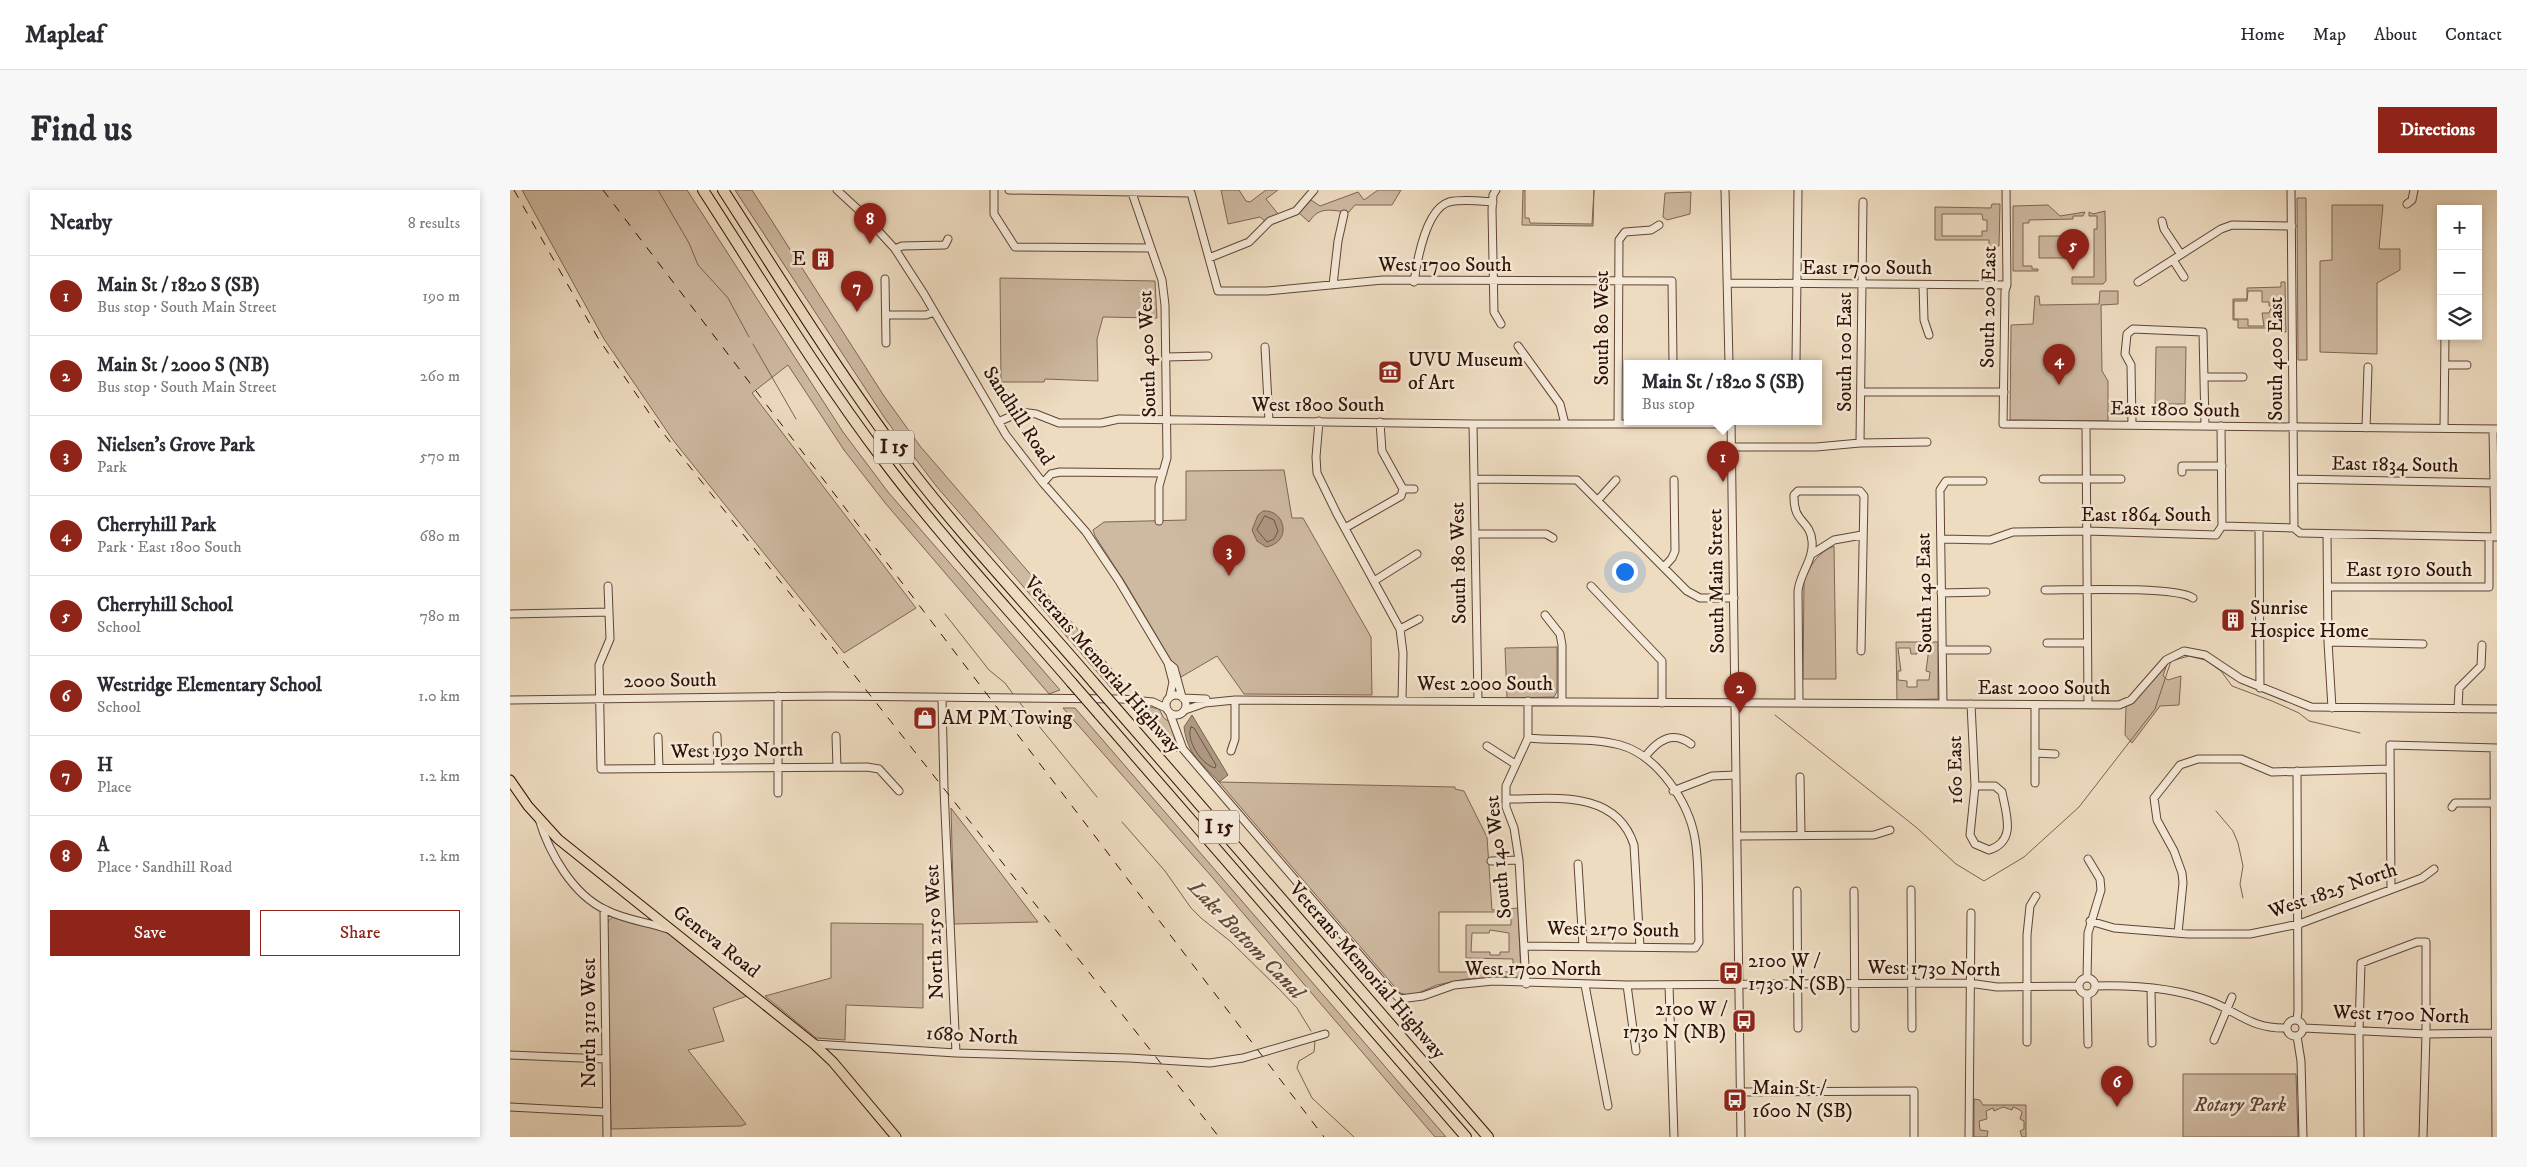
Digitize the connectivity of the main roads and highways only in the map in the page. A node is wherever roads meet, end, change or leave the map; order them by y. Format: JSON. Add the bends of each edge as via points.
{"nodes":[{"id":1,"x":703,"y":190,"type":"edge"},
{"id":2,"x":723,"y":190,"type":"edge"},
{"id":3,"x":510,"y":780,"type":"edge"},
{"id":4,"x":896,"y":1137,"type":"edge"},
{"id":5,"x":1466,"y":1137,"type":"edge"},
{"id":6,"x":1488,"y":1137,"type":"edge"}],
"edges":[{"from":1,"to":5,"type":"highway","name":"Veterans Memorial Highway","number":"I 15","bridge":true,"via":[[825,379],[925,513]]},
{"from":2,"to":6,"type":"highway","name":"Veterans Memorial Highway","number":"I 15","bridge":true,"via":[[844,376],[936,500]]},
{"from":3,"to":4,"type":"main road","name":"Geneva Road","via":[[558,839],[814,1044]]}]}
